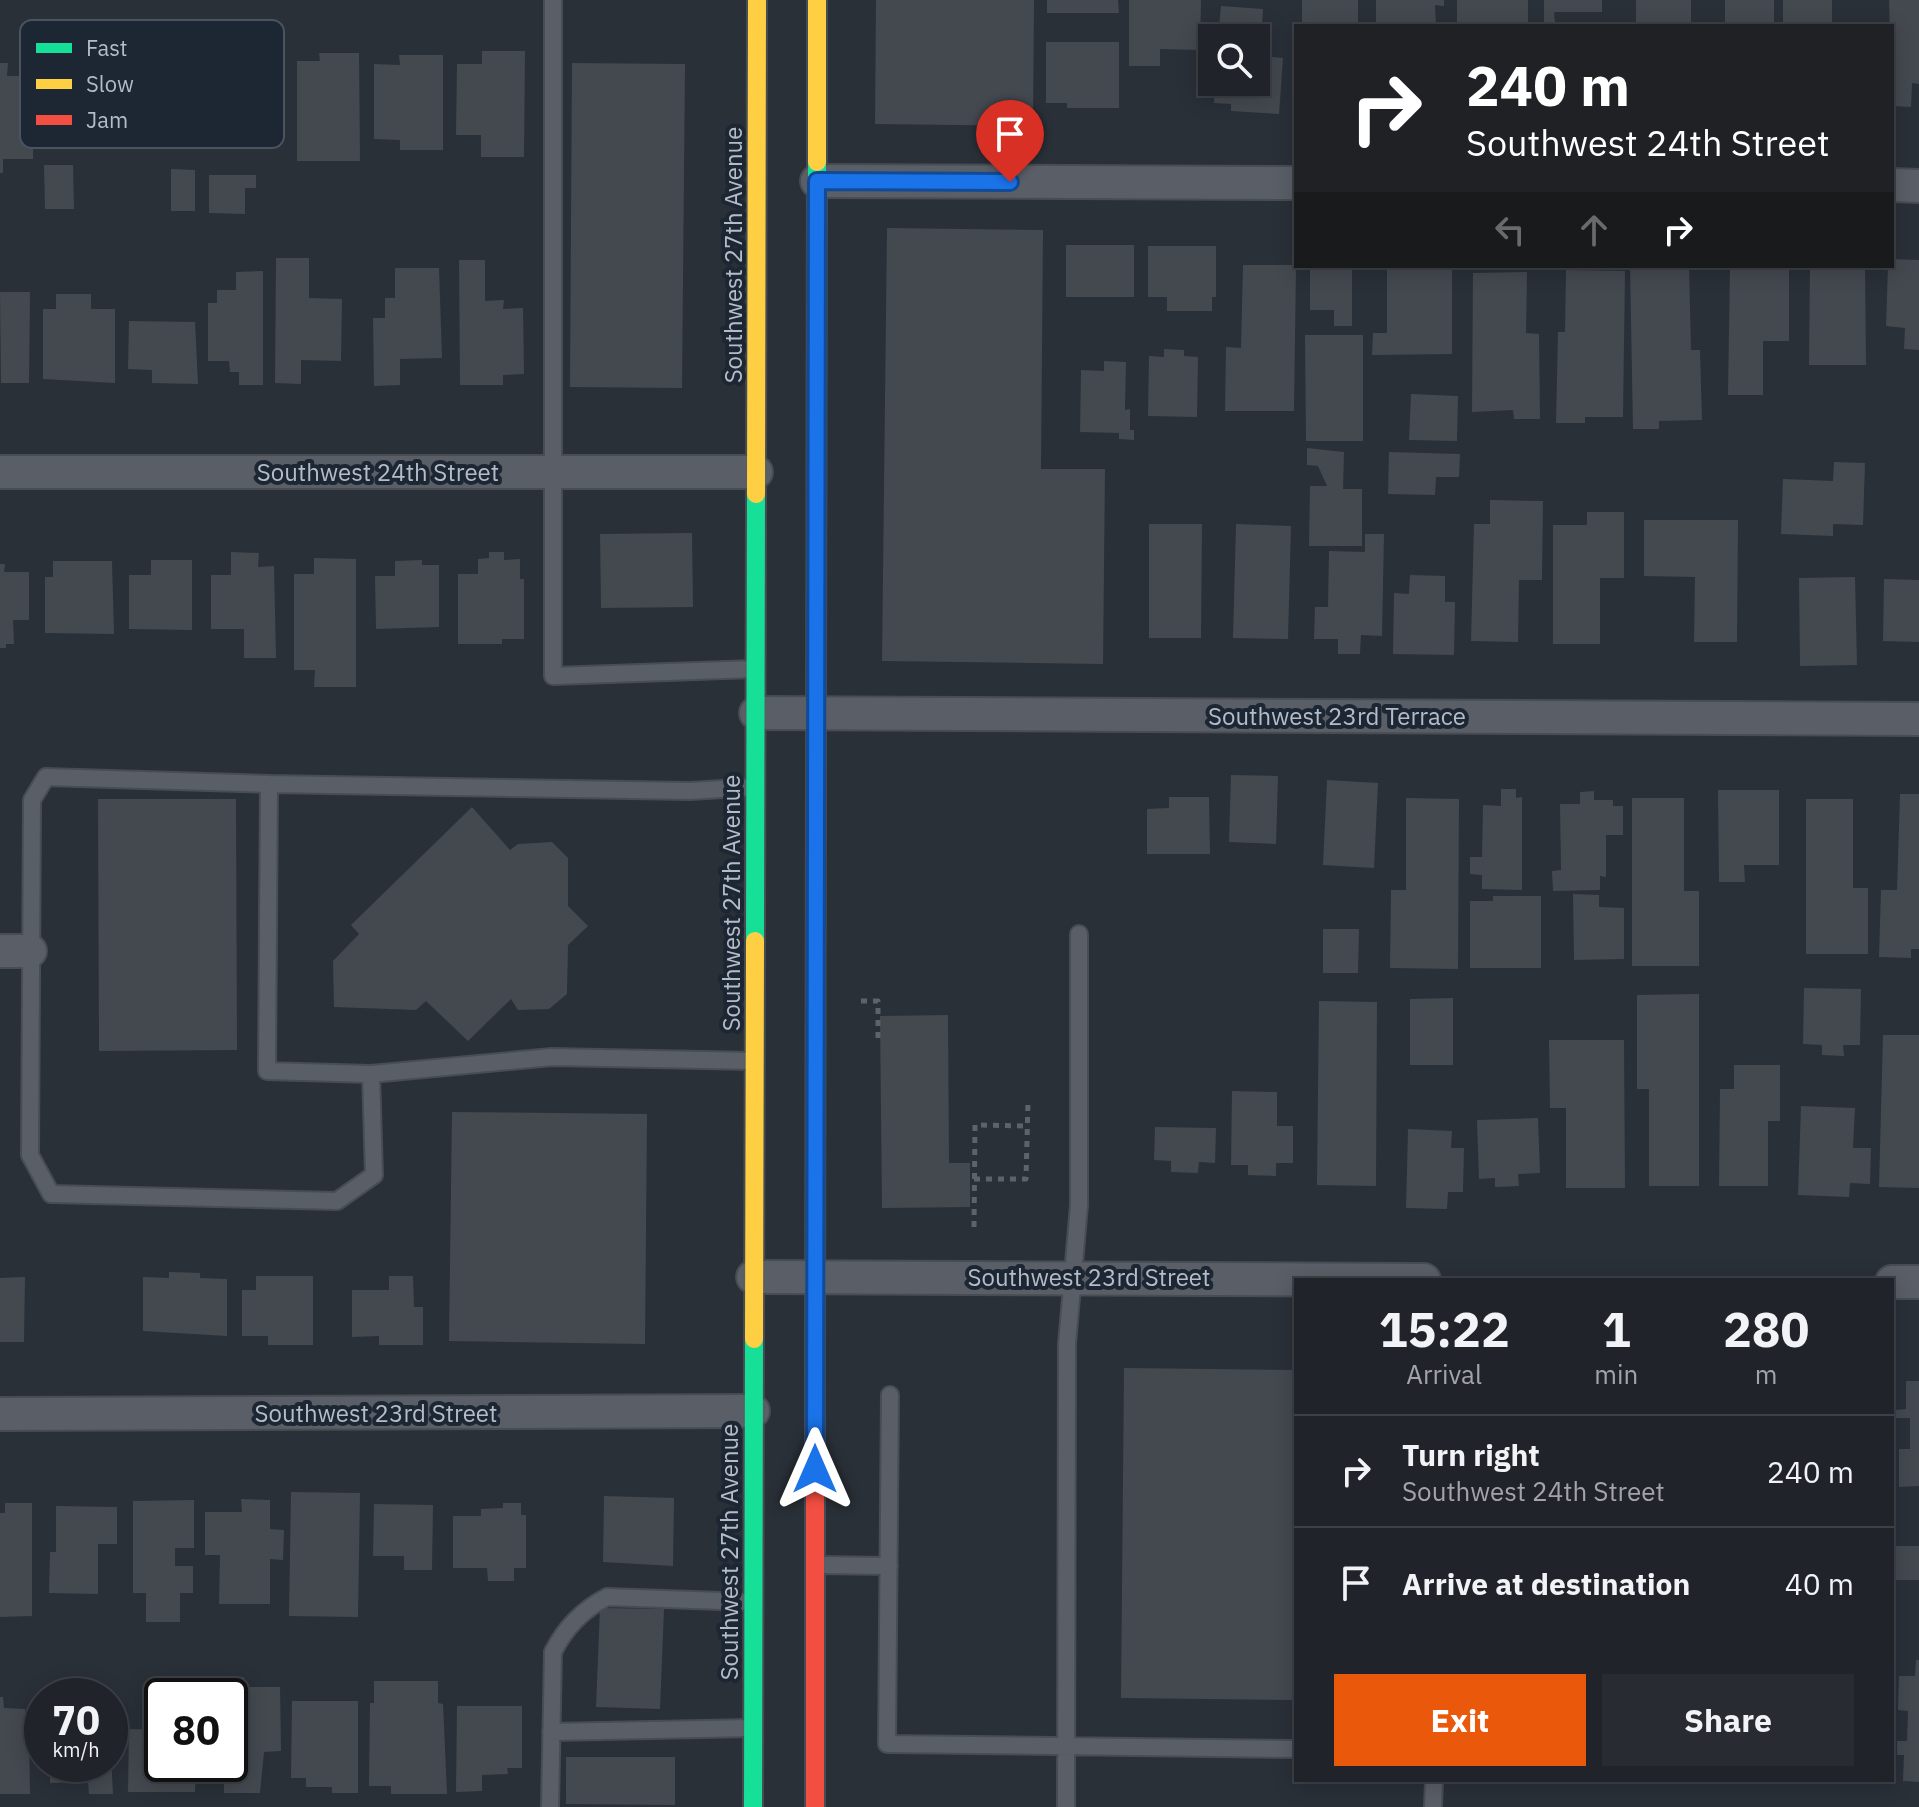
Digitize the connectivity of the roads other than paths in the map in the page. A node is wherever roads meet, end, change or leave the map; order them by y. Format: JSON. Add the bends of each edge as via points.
{"nodes":[{"id":1,"x":553,"y":0,"type":"edge"},
{"id":2,"x":757,"y":0,"type":"edge"},
{"id":3,"x":796,"y":0,"type":"edge"},
{"id":4,"x":817,"y":0,"type":"edge"},
{"id":5,"x":817,"y":53,"type":"junction"},
{"id":6,"x":817,"y":181,"type":"junction"},
{"id":7,"x":1294,"y":183,"type":"edge"},
{"id":8,"x":1894,"y":185,"type":"edge"},
{"id":9,"x":1919,"y":186,"type":"edge"},
{"id":10,"x":553,"y":471,"type":"junction"},
{"id":11,"x":0,"y":472,"type":"edge"},
{"id":12,"x":756,"y":472,"type":"junction"},
{"id":13,"x":755,"y":669,"type":"junction"},
{"id":14,"x":756,"y":713,"type":"junction"},
{"id":15,"x":815,"y":715,"type":"junction"},
{"id":16,"x":1919,"y":719,"type":"edge"},
{"id":17,"x":269,"y":784,"type":"junction"},
{"id":18,"x":756,"y":787,"type":"junction"},
{"id":19,"x":1079,"y":934,"type":"dead end"},
{"id":20,"x":15,"y":951,"type":"edge"},
{"id":21,"x":755,"y":1061,"type":"junction"},
{"id":22,"x":371,"y":1074,"type":"junction"},
{"id":23,"x":753,"y":1277,"type":"junction"},
{"id":24,"x":815,"y":1277,"type":"junction"},
{"id":25,"x":1073,"y":1277,"type":"junction"},
{"id":26,"x":1294,"y":1279,"type":"edge"},
{"id":27,"x":1894,"y":1282,"type":"edge"},
{"id":28,"x":1919,"y":1282,"type":"edge"},
{"id":29,"x":890,"y":1395,"type":"dead end"},
{"id":30,"x":0,"y":1414,"type":"edge"},
{"id":31,"x":763,"y":1417,"type":"junction"},
{"id":32,"x":796,"y":1449,"type":"dead end"},
{"id":33,"x":815,"y":1501,"type":"junction"},
{"id":34,"x":815,"y":1565,"type":"junction"},
{"id":35,"x":889,"y":1566,"type":"junction"},
{"id":36,"x":754,"y":1602,"type":"junction"},
{"id":37,"x":754,"y":1728,"type":"junction"},
{"id":38,"x":551,"y":1732,"type":"junction"},
{"id":39,"x":1067,"y":1744,"type":"junction"},
{"id":40,"x":1294,"y":1749,"type":"edge"},
{"id":41,"x":753,"y":1763,"type":"junction"},
{"id":42,"x":1434,"y":1782,"type":"edge"},
{"id":43,"x":550,"y":1807,"type":"edge"},
{"id":44,"x":753,"y":1807,"type":"edge"},
{"id":45,"x":774,"y":1807,"type":"edge"},
{"id":46,"x":815,"y":1807,"type":"edge"},
{"id":47,"x":1066,"y":1807,"type":"edge"},
{"id":48,"x":1433,"y":1807,"type":"edge"}],
"edges":[{"from":1,"to":10,"type":"lane"},
{"from":2,"to":12,"type":"highway","name":"Southwest 27th Avenue"},
{"from":3,"to":5,"type":"highway"},
{"from":4,"to":5,"type":"highway"},
{"from":5,"to":6,"type":"highway"},
{"from":6,"to":7,"type":"street"},
{"from":6,"to":15,"type":"highway"},
{"from":8,"to":9,"type":"street"},
{"from":10,"to":11,"type":"street","name":"Southwest 24th Street"},
{"from":10,"to":12,"type":"street","name":"Southwest 24th Street"},
{"from":10,"to":13,"type":"lane","via":[[553,676]]},
{"from":12,"to":13,"type":"highway","name":"Southwest 27th Avenue"},
{"from":13,"to":14,"type":"highway","name":"Southwest 27th Avenue"},
{"from":14,"to":15,"type":"street","name":"Southwest 23rd Terrace"},
{"from":14,"to":18,"type":"highway","name":"Southwest 27th Avenue"},
{"from":15,"to":16,"type":"street","name":"Southwest 23rd Terrace"},
{"from":15,"to":24,"type":"highway"},
{"from":17,"to":18,"type":"lane","via":[[690,791]]},
{"from":17,"to":20,"type":"lane","via":[[46,777],[32,800]]},
{"from":17,"to":22,"type":"lane","via":[[267,1071]]},
{"from":18,"to":21,"type":"highway","name":"Southwest 27th Avenue"},
{"from":19,"to":25,"type":"lane","via":[[1079,1205]]},
{"from":20,"to":22,"type":"lane","via":[[30,1155],[51,1194],[337,1201],[374,1175]]},
{"from":21,"to":22,"type":"lane","via":[[552,1057]]},
{"from":21,"to":23,"type":"highway","name":"Southwest 27th Avenue"},
{"from":23,"to":24,"type":"street","name":"Southwest 23rd Street"},
{"from":23,"to":31,"type":"highway","name":"Southwest 27th Avenue"},
{"from":24,"to":25,"type":"street","name":"Southwest 23rd Street"},
{"from":24,"to":33,"type":"highway"},
{"from":25,"to":26,"type":"street","name":"Southwest 23rd Street"},
{"from":25,"to":39,"type":"lane","via":[[1067,1344]]},
{"from":27,"to":28,"type":"street"},
{"from":29,"to":35,"type":"lane"},
{"from":30,"to":31,"type":"street","name":"Southwest 23rd Street"},
{"from":31,"to":36,"type":"highway","name":"Southwest 27th Avenue"},
{"from":32,"to":33,"type":"highway"},
{"from":33,"to":34,"type":"highway"},
{"from":34,"to":35,"type":"lane"},
{"from":34,"to":46,"type":"highway"},
{"from":35,"to":39,"type":"lane","via":[[887,1744]]},
{"from":36,"to":37,"type":"highway","name":"Southwest 27th Avenue"},
{"from":36,"to":38,"type":"lane","via":[[607,1597],[591,1605],[553,1652]]},
{"from":37,"to":38,"type":"lane"},
{"from":37,"to":41,"type":"highway","name":"Southwest 27th Avenue"},
{"from":38,"to":43,"type":"lane"},
{"from":39,"to":40,"type":"lane"},
{"from":39,"to":47,"type":"lane"},
{"from":41,"to":44,"type":"highway","name":"Southwest 27th Avenue"},
{"from":41,"to":45,"type":"highway"},
{"from":42,"to":48,"type":"lane"}]}
